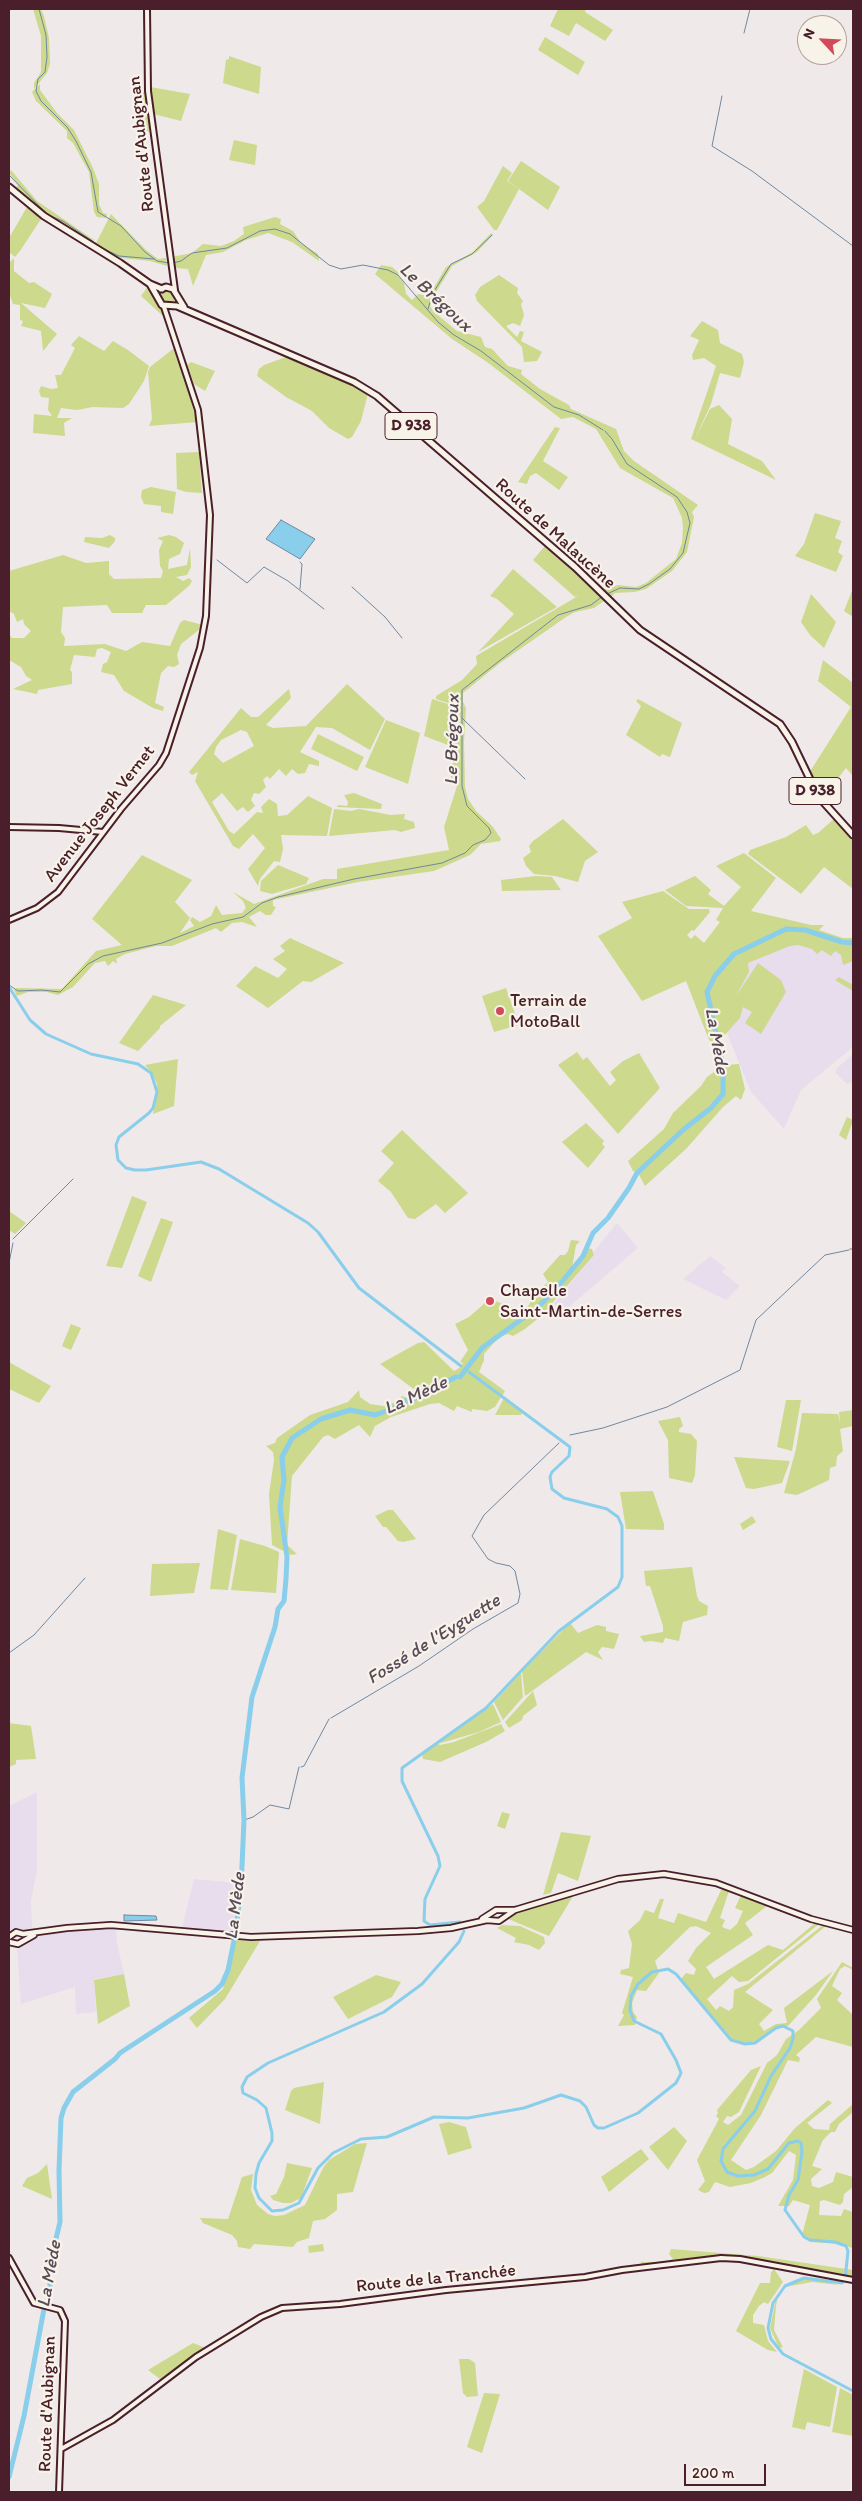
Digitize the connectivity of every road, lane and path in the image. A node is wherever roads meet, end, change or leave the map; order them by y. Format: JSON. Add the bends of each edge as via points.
{"nodes":[{"id":1,"x":146,"y":9,"type":"edge"},
{"id":2,"x":9,"y":187,"type":"edge"},
{"id":3,"x":172,"y":276,"type":"junction"},
{"id":4,"x":150,"y":284,"type":"junction"},
{"id":5,"x":164,"y":288,"type":"junction"},
{"id":6,"x":175,"y":291,"type":"junction"},
{"id":7,"x":157,"y":296,"type":"junction"},
{"id":8,"x":177,"y":298,"type":"junction"},
{"id":9,"x":172,"y":306,"type":"junction"},
{"id":10,"x":164,"y":307,"type":"junction"},
{"id":11,"x":189,"y":312,"type":"junction"},
{"id":12,"x":169,"y":317,"type":"junction"},
{"id":13,"x":9,"y":827,"type":"edge"},
{"id":14,"x":102,"y":834,"type":"junction"},
{"id":15,"x":853,"y":835,"type":"edge"},
{"id":16,"x":9,"y":920,"type":"edge"},
{"id":17,"x":515,"y":1910,"type":"junction"},
{"id":18,"x":500,"y":1911,"type":"junction"},
{"id":19,"x":492,"y":1914,"type":"junction"},
{"id":20,"x":503,"y":1917,"type":"junction"},
{"id":21,"x":493,"y":1920,"type":"junction"},
{"id":22,"x":474,"y":1923,"type":"junction"},
{"id":23,"x":82,"y":1927,"type":"junction"},
{"id":24,"x":853,"y":1930,"type":"edge"},
{"id":25,"x":21,"y":1934,"type":"junction"},
{"id":26,"x":10,"y":1936,"type":"edge"},
{"id":27,"x":22,"y":1939,"type":"junction"},
{"id":28,"x":11,"y":1942,"type":"edge"},
{"id":29,"x":9,"y":2258,"type":"edge"},
{"id":30,"x":853,"y":2280,"type":"edge"},
{"id":31,"x":61,"y":2449,"type":"junction"},
{"id":32,"x":59,"y":2492,"type":"edge"}],
"edges":[{"from":1,"to":3,"type":"street","name":"Route d'Aubignan","via":[[148,91]]},
{"from":2,"to":4,"type":"main road","via":[[44,216]]},
{"from":3,"to":5,"type":"street"},
{"from":3,"to":6,"type":"street","name":"Route d'Aubignan"},
{"from":4,"to":5,"type":"main road"},
{"from":4,"to":7,"type":"main road"},
{"from":5,"to":6,"type":"main road"},
{"from":5,"to":7,"type":"main road"},
{"from":6,"to":8,"type":"main road","number":"D 938"},
{"from":7,"to":10,"type":"main road"},
{"from":8,"to":9,"type":"main road"},
{"from":8,"to":11,"type":"main road","number":"D 938"},
{"from":9,"to":10,"type":"main road"},
{"from":9,"to":11,"type":"main road","number":"D 938"},
{"from":9,"to":12,"type":"street"},
{"from":10,"to":12,"type":"street","name":"Avenue Joseph Vernet"},
{"from":11,"to":15,"type":"main road","name":"Route de Malaucène","number":"D 938","via":[[370,391],[563,556],[640,630],[780,724],[818,796]]},
{"from":12,"to":14,"type":"street","name":"Avenue Joseph Vernet","via":[[198,410],[202,435],[211,525],[205,628],[166,753]]},
{"from":13,"to":14,"type":"street","via":[[88,830]]},
{"from":14,"to":16,"type":"street","name":"Avenue Joseph Vernet","via":[[53,897],[38,908]]},
{"from":17,"to":18,"type":"main road"},
{"from":17,"to":20,"type":"main road"},
{"from":17,"to":24,"type":"main road","via":[[618,1879],[673,1875],[716,1883],[811,1919]]},
{"from":18,"to":19,"type":"main road"},
{"from":18,"to":20,"type":"main road"},
{"from":19,"to":21,"type":"main road"},
{"from":19,"to":22,"type":"main road"},
{"from":20,"to":21,"type":"main road","via":[[499,1922]]},
{"from":21,"to":22,"type":"main road"},
{"from":22,"to":23,"type":"main road","via":[[427,1931],[234,1936],[139,1926]]},
{"from":23,"to":25,"type":"main road"},
{"from":23,"to":27,"type":"main road"},
{"from":25,"to":26,"type":"main road","via":[[15,1932]]},
{"from":25,"to":27,"type":"main road"},
{"from":26,"to":28,"type":"main road"},
{"from":27,"to":28,"type":"main road","via":[[18,1944]]},
{"from":29,"to":31,"type":"street","name":"Route d'Aubignan","via":[[34,2303],[62,2312],[65,2321]]},
{"from":30,"to":31,"type":"street","name":"Route de la Tranchée","via":[[721,2258],[585,2277],[282,2308],[260,2317],[203,2352],[113,2420]]},
{"from":31,"to":32,"type":"street","name":"Route d'Aubignan"}]}
